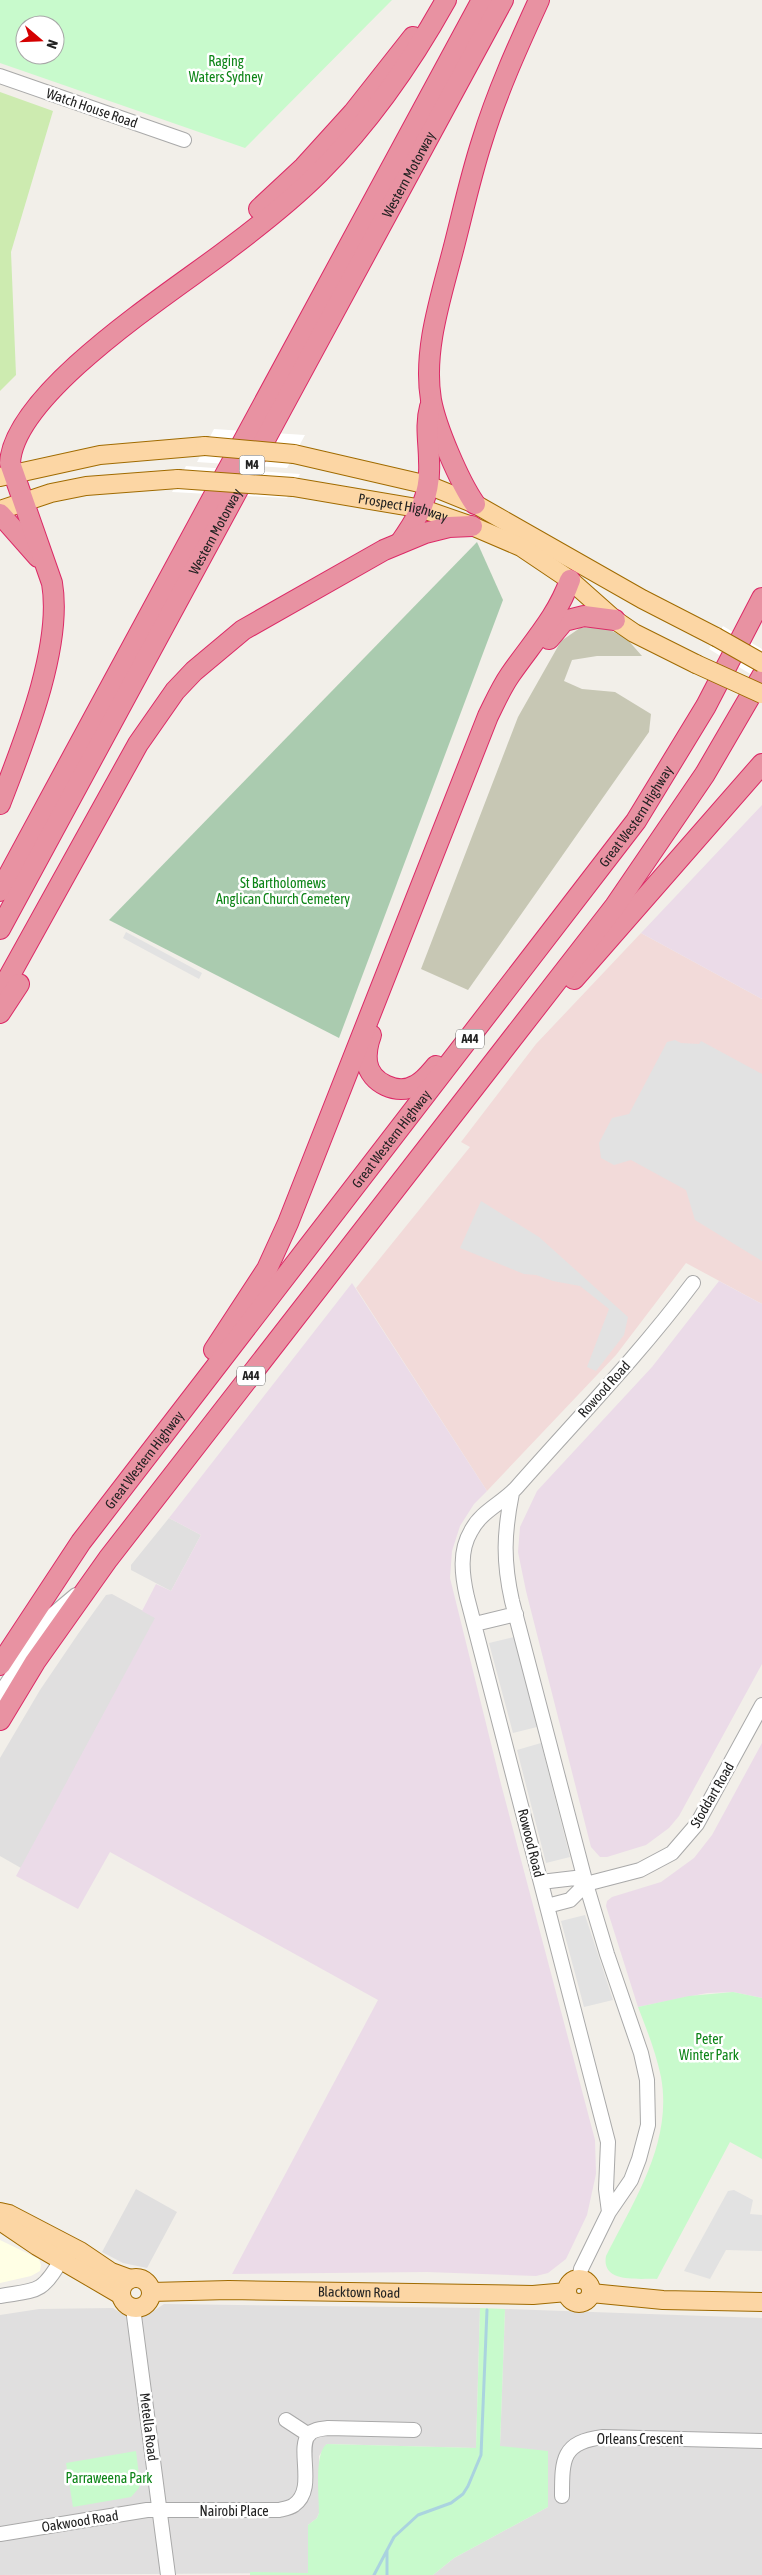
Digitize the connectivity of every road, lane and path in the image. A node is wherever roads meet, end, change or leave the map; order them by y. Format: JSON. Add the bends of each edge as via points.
{"nodes":[{"id":1,"x":442,"y":0,"type":"edge"},
{"id":2,"x":446,"y":0,"type":"edge"},
{"id":3,"x":482,"y":0,"type":"edge"},
{"id":4,"x":503,"y":0,"type":"edge"},
{"id":5,"x":539,"y":0,"type":"edge"},
{"id":6,"x":0,"y":76,"type":"edge"},
{"id":7,"x":184,"y":140,"type":"dead end"},
{"id":8,"x":227,"y":250,"type":"junction"},
{"id":9,"x":431,"y":400,"type":"junction"},
{"id":10,"x":18,"y":435,"type":"junction"},
{"id":11,"x":0,"y":449,"type":"edge"},
{"id":12,"x":6,"y":476,"type":"edge"},
{"id":13,"x":428,"y":485,"type":"junction"},
{"id":14,"x":25,"y":502,"type":"junction"},
{"id":15,"x":475,"y":504,"type":"junction"},
{"id":16,"x":423,"y":509,"type":"junction"},
{"id":17,"x":0,"y":510,"type":"edge"},
{"id":18,"x":0,"y":514,"type":"edge"},
{"id":19,"x":472,"y":526,"type":"junction"},
{"id":20,"x":400,"y":543,"type":"junction"},
{"id":21,"x":46,"y":567,"type":"junction"},
{"id":22,"x":570,"y":580,"type":"junction"},
{"id":23,"x":762,"y":598,"type":"edge"},
{"id":24,"x":615,"y":620,"type":"junction"},
{"id":25,"x":762,"y":663,"type":"edge"},
{"id":26,"x":762,"y":676,"type":"edge"},
{"id":27,"x":762,"y":694,"type":"edge"},
{"id":28,"x":138,"y":744,"type":"junction"},
{"id":29,"x":762,"y":764,"type":"edge"},
{"id":30,"x":0,"y":804,"type":"edge"},
{"id":31,"x":0,"y":891,"type":"edge"},
{"id":32,"x":0,"y":929,"type":"edge"},
{"id":33,"x":513,"y":982,"type":"junction"},
{"id":34,"x":0,"y":993,"type":"edge"},
{"id":35,"x":0,"y":1013,"type":"edge"},
{"id":36,"x":471,"y":1092,"type":"junction"},
{"id":37,"x":394,"y":1137,"type":"junction"},
{"id":38,"x":426,"y":1149,"type":"junction"},
{"id":39,"x":693,"y":1283,"type":"dead end"},
{"id":40,"x":146,"y":1457,"type":"junction"},
{"id":41,"x":512,"y":1493,"type":"junction"},
{"id":42,"x":87,"y":1587,"type":"junction"},
{"id":43,"x":516,"y":1614,"type":"junction"},
{"id":44,"x":475,"y":1624,"type":"junction"},
{"id":45,"x":0,"y":1665,"type":"edge"},
{"id":46,"x":0,"y":1694,"type":"edge"},
{"id":47,"x":762,"y":1704,"type":"edge"},
{"id":48,"x":0,"y":1720,"type":"edge"},
{"id":49,"x":541,"y":1882,"type":"junction"},
{"id":50,"x":586,"y":1884,"type":"junction"},
{"id":51,"x":547,"y":1906,"type":"junction"},
{"id":52,"x":0,"y":2212,"type":"edge"},
{"id":53,"x":609,"y":2212,"type":"junction"},
{"id":54,"x":0,"y":2221,"type":"edge"},
{"id":55,"x":30,"y":2225,"type":"junction"},
{"id":56,"x":61,"y":2260,"type":"junction"},
{"id":57,"x":97,"y":2264,"type":"junction"},
{"id":58,"x":130,"y":2279,"type":"junction"},
{"id":59,"x":579,"y":2279,"type":"junction"},
{"id":60,"x":151,"y":2292,"type":"junction"},
{"id":61,"x":567,"y":2292,"type":"junction"},
{"id":62,"x":591,"y":2293,"type":"junction"},
{"id":63,"x":121,"y":2295,"type":"junction"},
{"id":64,"x":0,"y":2296,"type":"edge"},
{"id":65,"x":762,"y":2302,"type":"edge"},
{"id":66,"x":133,"y":2308,"type":"junction"},
{"id":67,"x":286,"y":2420,"type":"dead end"},
{"id":68,"x":414,"y":2430,"type":"dead end"},
{"id":69,"x":309,"y":2435,"type":"junction"},
{"id":70,"x":762,"y":2441,"type":"edge"},
{"id":71,"x":562,"y":2496,"type":"dead end"},
{"id":72,"x":160,"y":2510,"type":"junction"},
{"id":73,"x":0,"y":2534,"type":"edge"},
{"id":74,"x":168,"y":2575,"type":"edge"}],
"edges":[{"from":1,"to":8,"type":"highway","via":[[354,113],[260,209]]},
{"from":2,"to":8,"type":"highway","via":[[408,67],[350,140],[297,194]]},
{"from":3,"to":31,"type":"highway","name":"Western Motorway","number":"M4"},
{"from":4,"to":32,"type":"highway","name":"Western Motorway","number":"M4"},
{"from":5,"to":9,"type":"highway","via":[[496,99],[464,201],[436,321],[430,359]]},
{"from":6,"to":7,"type":"street","name":"Watch House Road"},
{"from":8,"to":10,"type":"highway","via":[[98,347],[37,408]]},
{"from":9,"to":13,"type":"highway","via":[[427,419]]},
{"from":9,"to":15,"type":"highway","via":[[452,462]]},
{"from":10,"to":11,"type":"highway"},
{"from":10,"to":12,"type":"highway"},
{"from":12,"to":13,"type":"main road","name":"Prospect Highway","bridge":true,"via":[[100,455],[205,446],[294,454]]},
{"from":12,"to":14,"type":"highway"},
{"from":13,"to":15,"type":"main road","name":"Prospect Highway"},
{"from":13,"to":16,"type":"highway"},
{"from":14,"to":16,"type":"main road","name":"Prospect Highway","bridge":true,"via":[[86,486],[178,479],[293,487]]},
{"from":14,"to":17,"type":"main road","name":"Prospect Highway"},
{"from":14,"to":21,"type":"highway"},
{"from":15,"to":25,"type":"main road","name":"Prospect Highway","bridge":true},
{"from":16,"to":19,"type":"main road","name":"Prospect Highway"},
{"from":16,"to":20,"type":"highway"},
{"from":18,"to":21,"type":"highway"},
{"from":19,"to":20,"type":"highway","via":[[449,527]]},
{"from":19,"to":22,"type":"main road","name":"Prospect Highway","via":[[521,547]]},
{"from":20,"to":28,"type":"highway","via":[[243,630],[182,684]]},
{"from":21,"to":30,"type":"highway","via":[[55,599],[50,644],[24,741]]},
{"from":22,"to":24,"type":"main road","name":"Prospect Highway"},
{"from":22,"to":40,"type":"highway","via":[[563,601],[510,676],[481,732],[321,1144],[267,1269]]},
{"from":23,"to":33,"type":"highway","name":"Great Western Highway","number":"A44","via":[[706,706],[636,821]]},
{"from":24,"to":27,"type":"main road","name":"Prospect Highway","bridge":true,"via":[[634,633]]},
{"from":24,"to":33,"type":"highway","via":[[584,616],[564,621],[531,661],[502,705],[482,746],[370,1036],[367,1062],[370,1073],[386,1086],[405,1089],[416,1086]]},
{"from":26,"to":36,"type":"highway","number":"A44","via":[[664,837]]},
{"from":28,"to":34,"type":"highway"},
{"from":28,"to":35,"type":"highway","via":[[134,772],[32,962]]},
{"from":29,"to":36,"type":"highway","via":[[530,1031]]},
{"from":33,"to":37,"type":"highway","name":"Great Western Highway","number":"A44"},
{"from":36,"to":38,"type":"highway","number":"A44"},
{"from":37,"to":38,"type":"highway","via":[[413,1130],[421,1131],[427,1137]]},
{"from":37,"to":40,"type":"highway","name":"Great Western Highway","number":"A44"},
{"from":38,"to":42,"type":"highway","number":"A44"},
{"from":39,"to":41,"type":"street","name":"Rowood Road","via":[[657,1332]]},
{"from":40,"to":45,"type":"highway","name":"Great Western Highway","number":"A44","via":[[81,1542]]},
{"from":41,"to":43,"type":"street","via":[[506,1525],[505,1562]]},
{"from":41,"to":44,"type":"street","name":"Rowood Road","via":[[478,1519],[466,1542],[463,1580]]},
{"from":42,"to":46,"type":"street","via":[[51,1616]]},
{"from":42,"to":48,"type":"highway","number":"A44","via":[[34,1662]]},
{"from":43,"to":44,"type":"street"},
{"from":43,"to":50,"type":"street"},
{"from":44,"to":49,"type":"street","name":"Rowood Road"},
{"from":47,"to":50,"type":"street","name":"Stoddart Road","via":[[697,1824],[672,1853],[640,1870]]},
{"from":49,"to":50,"type":"street","name":"Stoddart Road","via":[[575,1878]]},
{"from":49,"to":51,"type":"street","name":"Rowood Road"},
{"from":50,"to":51,"type":"street","name":"Stoddart Road","via":[[570,1900]]},
{"from":50,"to":53,"type":"street","via":[[641,2053],[649,2093],[648,2125],[639,2159],[631,2180]]},
{"from":51,"to":53,"type":"street","name":"Rowood Road","via":[[608,2142],[606,2189]]},
{"from":52,"to":55,"type":"main road"},
{"from":53,"to":59,"type":"street"},
{"from":54,"to":56,"type":"main road"},
{"from":55,"to":56,"type":"main road","via":[[57,2247]]},
{"from":55,"to":57,"type":"main road"},
{"from":56,"to":57,"type":"main road","via":[[74,2256]]},
{"from":56,"to":63,"type":"main road"},
{"from":56,"to":64,"type":"street","via":[[48,2282],[39,2289]]},
{"from":57,"to":58,"type":"main road"},
{"from":58,"to":60,"type":"main road","via":[[144,2280]]},
{"from":58,"to":63,"type":"main road","via":[[123,2286]]},
{"from":59,"to":61,"type":"main road","via":[[572,2281]]},
{"from":59,"to":62,"type":"main road","via":[[587,2282]]},
{"from":60,"to":61,"type":"main road","name":"Blacktown Road","via":[[238,2290],[533,2295]]},
{"from":60,"to":66,"type":"main road","via":[[146,2304]]},
{"from":61,"to":62,"type":"main road","via":[[570,2299],[580,2303]]},
{"from":62,"to":65,"type":"main road","via":[[662,2300]]},
{"from":63,"to":66,"type":"main road","via":[[124,2304]]},
{"from":66,"to":72,"type":"street","name":"Metella Road"},
{"from":67,"to":69,"type":"street"},
{"from":68,"to":69,"type":"street","via":[[328,2428]]},
{"from":69,"to":72,"type":"street","name":"Nairobi Place","via":[[305,2487],[293,2505],[279,2510]]},
{"from":70,"to":71,"type":"street","name":"Orleans Crescent","via":[[587,2439],[574,2444],[564,2458]]},
{"from":72,"to":73,"type":"street","name":"Oakwood Road"},
{"from":72,"to":74,"type":"street","name":"Metella Road"}]}
